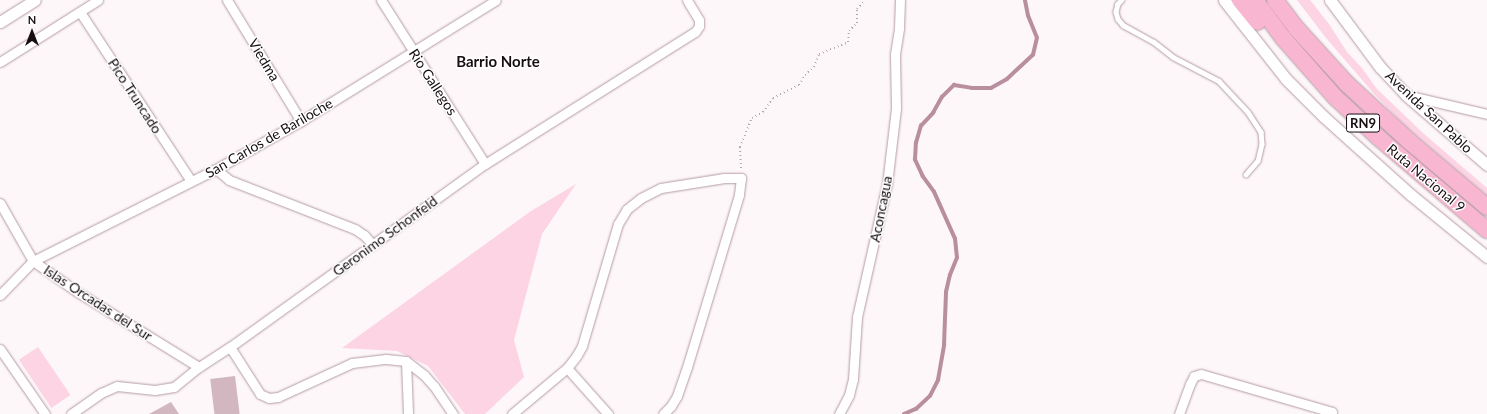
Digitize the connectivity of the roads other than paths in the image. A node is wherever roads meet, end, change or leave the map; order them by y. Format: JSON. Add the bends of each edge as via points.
{"nodes":[{"id":1,"x":35,"y":0,"type":"edge"},
{"id":2,"x":98,"y":0,"type":"edge"},
{"id":3,"x":227,"y":0,"type":"edge"},
{"id":4,"x":381,"y":0,"type":"edge"},
{"id":5,"x":496,"y":0,"type":"edge"},
{"id":6,"x":687,"y":0,"type":"edge"},
{"id":7,"x":900,"y":0,"type":"edge"},
{"id":8,"x":1122,"y":0,"type":"edge"},
{"id":9,"x":1224,"y":0,"type":"edge"},
{"id":10,"x":1240,"y":0,"type":"edge"},
{"id":11,"x":1255,"y":0,"type":"edge"},
{"id":12,"x":1275,"y":0,"type":"edge"},
{"id":13,"x":1330,"y":0,"type":"edge"},
{"id":14,"x":80,"y":12,"type":"junction"},
{"id":15,"x":0,"y":22,"type":"edge"},
{"id":16,"x":414,"y":52,"type":"junction"},
{"id":17,"x":0,"y":62,"type":"edge"},
{"id":18,"x":1406,"y":95,"type":"junction"},
{"id":19,"x":1487,"y":114,"type":"edge"},
{"id":20,"x":301,"y":121,"type":"junction"},
{"id":21,"x":1378,"y":138,"type":"junction"},
{"id":22,"x":485,"y":164,"type":"junction"},
{"id":23,"x":1487,"y":165,"type":"edge"},
{"id":24,"x":216,"y":169,"type":"junction"},
{"id":25,"x":1246,"y":175,"type":"dead end"},
{"id":26,"x":190,"y":181,"type":"junction"},
{"id":27,"x":0,"y":203,"type":"edge"},
{"id":28,"x":1487,"y":207,"type":"edge"},
{"id":29,"x":1487,"y":230,"type":"edge"},
{"id":30,"x":373,"y":245,"type":"junction"},
{"id":31,"x":1487,"y":257,"type":"edge"},
{"id":32,"x":33,"y":261,"type":"junction"},
{"id":33,"x":0,"y":295,"type":"edge"},
{"id":34,"x":230,"y":347,"type":"junction"},
{"id":35,"x":0,"y":349,"type":"edge"},
{"id":36,"x":406,"y":361,"type":"junction"},
{"id":37,"x":199,"y":367,"type":"junction"},
{"id":38,"x":567,"y":368,"type":"junction"},
{"id":39,"x":46,"y":414,"type":"edge"},
{"id":40,"x":71,"y":414,"type":"edge"},
{"id":41,"x":408,"y":414,"type":"edge"},
{"id":42,"x":452,"y":414,"type":"edge"},
{"id":43,"x":512,"y":414,"type":"edge"},
{"id":44,"x":608,"y":414,"type":"edge"},
{"id":45,"x":663,"y":414,"type":"edge"},
{"id":46,"x":840,"y":414,"type":"edge"},
{"id":47,"x":1178,"y":414,"type":"edge"},
{"id":48,"x":1331,"y":414,"type":"edge"}],
"edges":[{"from":1,"to":15,"type":"street"},
{"from":2,"to":14,"type":"street"},
{"from":3,"to":20,"type":"street","name":"Viedma"},
{"from":4,"to":16,"type":"street","name":"Rio Gallegos"},
{"from":5,"to":16,"type":"street","name":"San Carlos de Bariloche"},
{"from":6,"to":22,"type":"street","name":"Geronimo Schonfeld","via":[[699,20],[695,32]]},
{"from":7,"to":46,"type":"street","name":"Aconcagua","via":[[895,54],[896,108],[887,184],[857,316],[853,379]]},
{"from":8,"to":25,"type":"lane","via":[[1116,12],[1123,25],[1154,42],[1173,57],[1219,81],[1248,112],[1261,132],[1262,144],[1258,161]]},
{"from":9,"to":31,"type":"street","via":[[1286,79],[1324,117],[1411,195]]},
{"from":10,"to":21,"type":"highway","via":[[1321,96],[1341,114]]},
{"from":11,"to":21,"type":"highway","name":"Ruta Nacional 9","number":"RN9","via":[[1308,68]]},
{"from":12,"to":28,"type":"highway","name":"Ruta Nacional 9","number":"RN9","via":[[1316,52],[1362,99]]},
{"from":13,"to":18,"type":"street","name":"Avenida San Pablo","via":[[1380,67]]},
{"from":14,"to":17,"type":"street"},
{"from":14,"to":26,"type":"street","name":"Pico Truncado"},
{"from":16,"to":20,"type":"street","name":"San Carlos de Bariloche"},
{"from":16,"to":22,"type":"street","name":"Rio Gallegos"},
{"from":18,"to":19,"type":"street"},
{"from":18,"to":23,"type":"street","name":"Avenida San Pablo"},
{"from":20,"to":24,"type":"street","name":"San Carlos de Bariloche"},
{"from":21,"to":29,"type":"highway","name":"Ruta Nacional 9","number":"RN9"},
{"from":22,"to":30,"type":"street","name":"Geronimo Schonfeld"},
{"from":24,"to":26,"type":"street","name":"San Carlos de Bariloche"},
{"from":24,"to":30,"type":"street","via":[[229,180],[355,228]]},
{"from":26,"to":32,"type":"street","name":"San Carlos de Bariloche"},
{"from":27,"to":32,"type":"street","name":"Islas Orcadas del Sur"},
{"from":30,"to":34,"type":"street","name":"Geronimo Schonfeld"},
{"from":32,"to":33,"type":"street","name":"San Carlos de Bariloche"},
{"from":32,"to":37,"type":"street","name":"Islas Orcadas del Sur","via":[[79,293]]},
{"from":34,"to":36,"type":"street","via":[[260,394],[269,398],[278,397],[352,363],[386,359]]},
{"from":34,"to":37,"type":"street","name":"Geronimo Schonfeld"},
{"from":35,"to":39,"type":"street"},
{"from":36,"to":41,"type":"street"},
{"from":36,"to":42,"type":"street","via":[[434,386]]},
{"from":37,"to":40,"type":"street","name":"Geronimo Schonfeld","via":[[174,387],[155,390],[117,386],[101,393]]},
{"from":38,"to":43,"type":"street"},
{"from":38,"to":44,"type":"street"},
{"from":38,"to":45,"type":"street","via":[[582,346],[618,224],[627,209],[641,198],[661,188],[724,178],[741,178],[739,195],[687,367],[671,406]]},
{"from":47,"to":48,"type":"street","via":[[1194,376],[1201,374],[1332,412]]}]}
